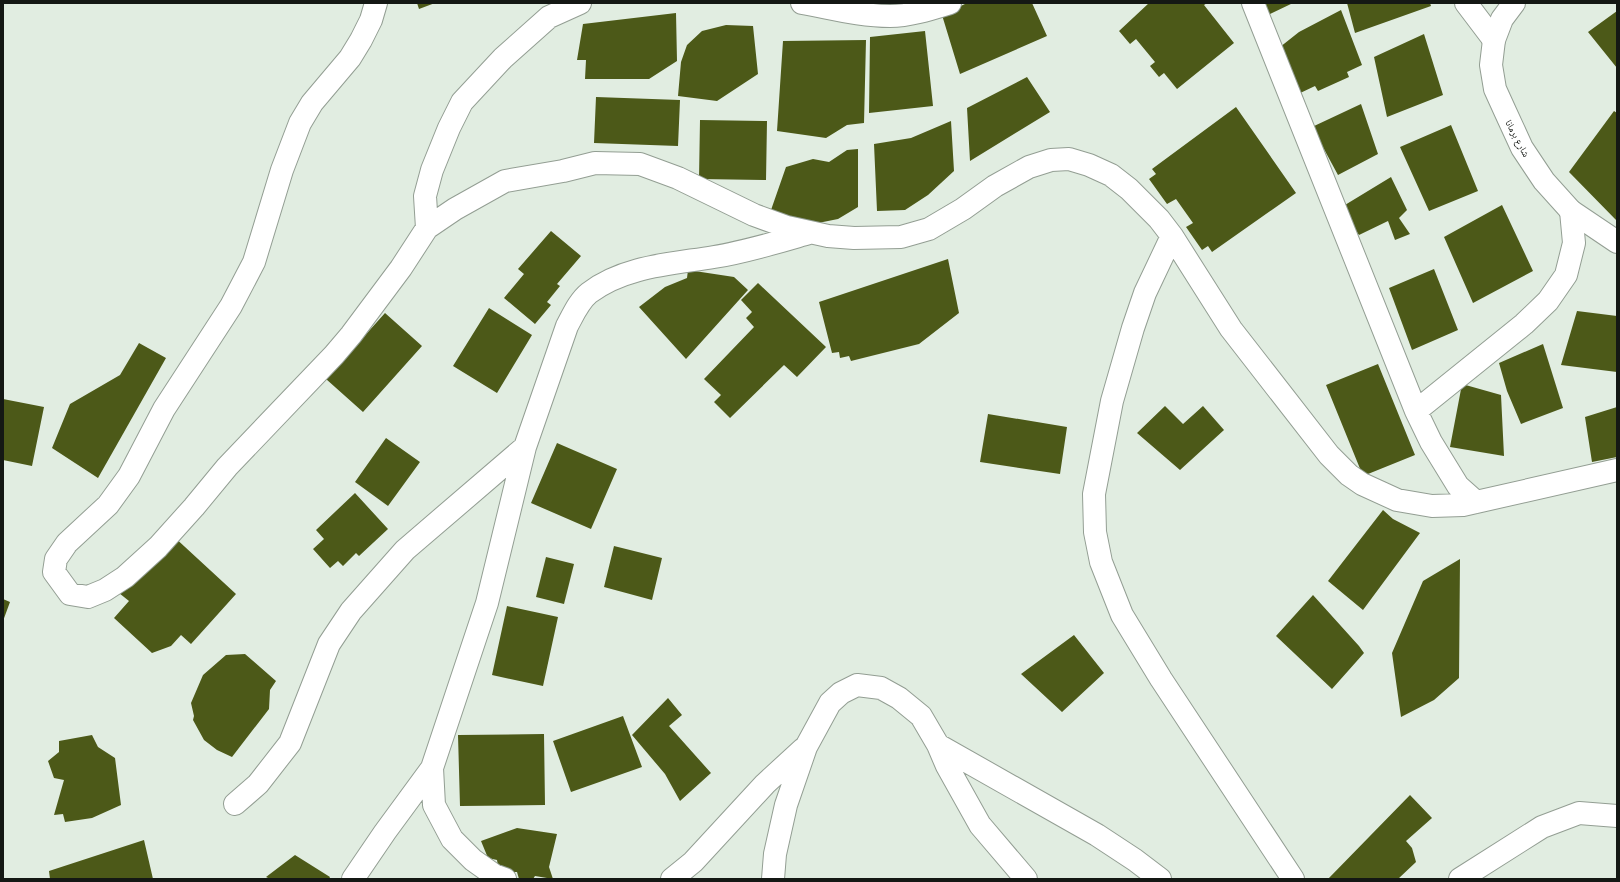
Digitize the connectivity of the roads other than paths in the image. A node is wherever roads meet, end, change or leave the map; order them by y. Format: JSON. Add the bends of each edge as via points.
{"nodes":[{"id":1,"x":376,"y":3,"type":"edge"},
{"id":2,"x":580,"y":3,"type":"edge"},
{"id":3,"x":802,"y":3,"type":"edge"},
{"id":4,"x":950,"y":3,"type":"edge"},
{"id":5,"x":1253,"y":3,"type":"edge"},
{"id":6,"x":1466,"y":3,"type":"edge"},
{"id":7,"x":1514,"y":3,"type":"edge"},
{"id":8,"x":1494,"y":40,"type":"junction"},
{"id":9,"x":1571,"y":211,"type":"junction"},
{"id":10,"x":427,"y":228,"type":"junction"},
{"id":11,"x":811,"y":232,"type":"junction"},
{"id":12,"x":1172,"y":236,"type":"junction"},
{"id":13,"x":1617,"y":242,"type":"edge"},
{"id":14,"x":1416,"y":411,"type":"junction"},
{"id":15,"x":525,"y":447,"type":"junction"},
{"id":16,"x":1617,"y":470,"type":"edge"},
{"id":17,"x":1476,"y":502,"type":"junction"},
{"id":18,"x":938,"y":745,"type":"junction"},
{"id":19,"x":806,"y":747,"type":"junction"},
{"id":20,"x":432,"y":768,"type":"junction"},
{"id":21,"x":235,"y":804,"type":"dead end"},
{"id":22,"x":1617,"y":816,"type":"edge"},
{"id":23,"x":353,"y":879,"type":"edge"},
{"id":24,"x":505,"y":879,"type":"edge"},
{"id":25,"x":672,"y":879,"type":"edge"},
{"id":26,"x":773,"y":879,"type":"edge"},
{"id":27,"x":1026,"y":879,"type":"edge"},
{"id":28,"x":1160,"y":879,"type":"edge"},
{"id":29,"x":1292,"y":879,"type":"edge"},
{"id":30,"x":1460,"y":879,"type":"edge"}],
"edges":[{"from":1,"to":10,"type":"street","via":[[358,46],[312,103],[300,123],[282,170],[254,262],[231,306],[164,409],[129,476],[108,505],[67,543],[56,559],[54,572],[70,594],[88,598],[105,590],[158,547],[227,466],[351,335]]},
{"from":2,"to":10,"type":"street","via":[[549,17],[503,58],[462,102],[432,170],[426,196]]},
{"from":3,"to":4,"type":"street","via":[[891,16],[915,13]]},
{"from":5,"to":14,"type":"street"},
{"from":6,"to":8,"type":"street"},
{"from":7,"to":8,"type":"street","name":"شارع برمانا","via":[[1502,19]]},
{"from":8,"to":9,"type":"street","name":"شارع برمانا","via":[[1494,83],[1505,111],[1522,148],[1544,181]]},
{"from":9,"to":13,"type":"street","name":"شارع برمانا"},
{"from":9,"to":14,"type":"street","via":[[1574,243],[1568,268],[1548,301],[1524,324]]},
{"from":10,"to":11,"type":"street","via":[[505,181],[595,163],[621,163],[640,164],[657,169],[754,215],[787,227]]},
{"from":11,"to":12,"type":"street","via":[[854,238],[901,237],[929,229],[1029,167],[1051,160],[1069,159],[1089,164],[1111,175],[1129,189]]},
{"from":11,"to":15,"type":"street","via":[[715,257],[634,272],[610,280],[588,294],[568,326]]},
{"from":12,"to":17,"type":"street","via":[[1231,329],[1329,455],[1349,475],[1397,500],[1432,506]]},
{"from":12,"to":29,"type":"street","via":[[1144,293],[1112,401],[1094,494],[1101,562],[1122,615]]},
{"from":14,"to":17,"type":"street","via":[[1431,442],[1458,486]]},
{"from":15,"to":20,"type":"street","via":[[486,603]]},
{"from":15,"to":21,"type":"street","via":[[405,550],[351,610],[329,644],[290,743],[258,784]]},
{"from":16,"to":17,"type":"street"},
{"from":18,"to":19,"type":"street","via":[[921,716],[899,698],[881,688],[857,685],[841,693],[830,703]]},
{"from":18,"to":27,"type":"street","via":[[946,766],[980,825]]},
{"from":18,"to":28,"type":"street","via":[[1084,828]]},
{"from":19,"to":25,"type":"street","via":[[765,784],[693,862]]},
{"from":19,"to":26,"type":"street","via":[[786,805],[775,854]]},
{"from":20,"to":23,"type":"street"},
{"from":20,"to":24,"type":"street","via":[[434,805],[452,838],[473,860],[494,875]]},
{"from":22,"to":30,"type":"street","via":[[1579,813],[1542,827]]}]}
